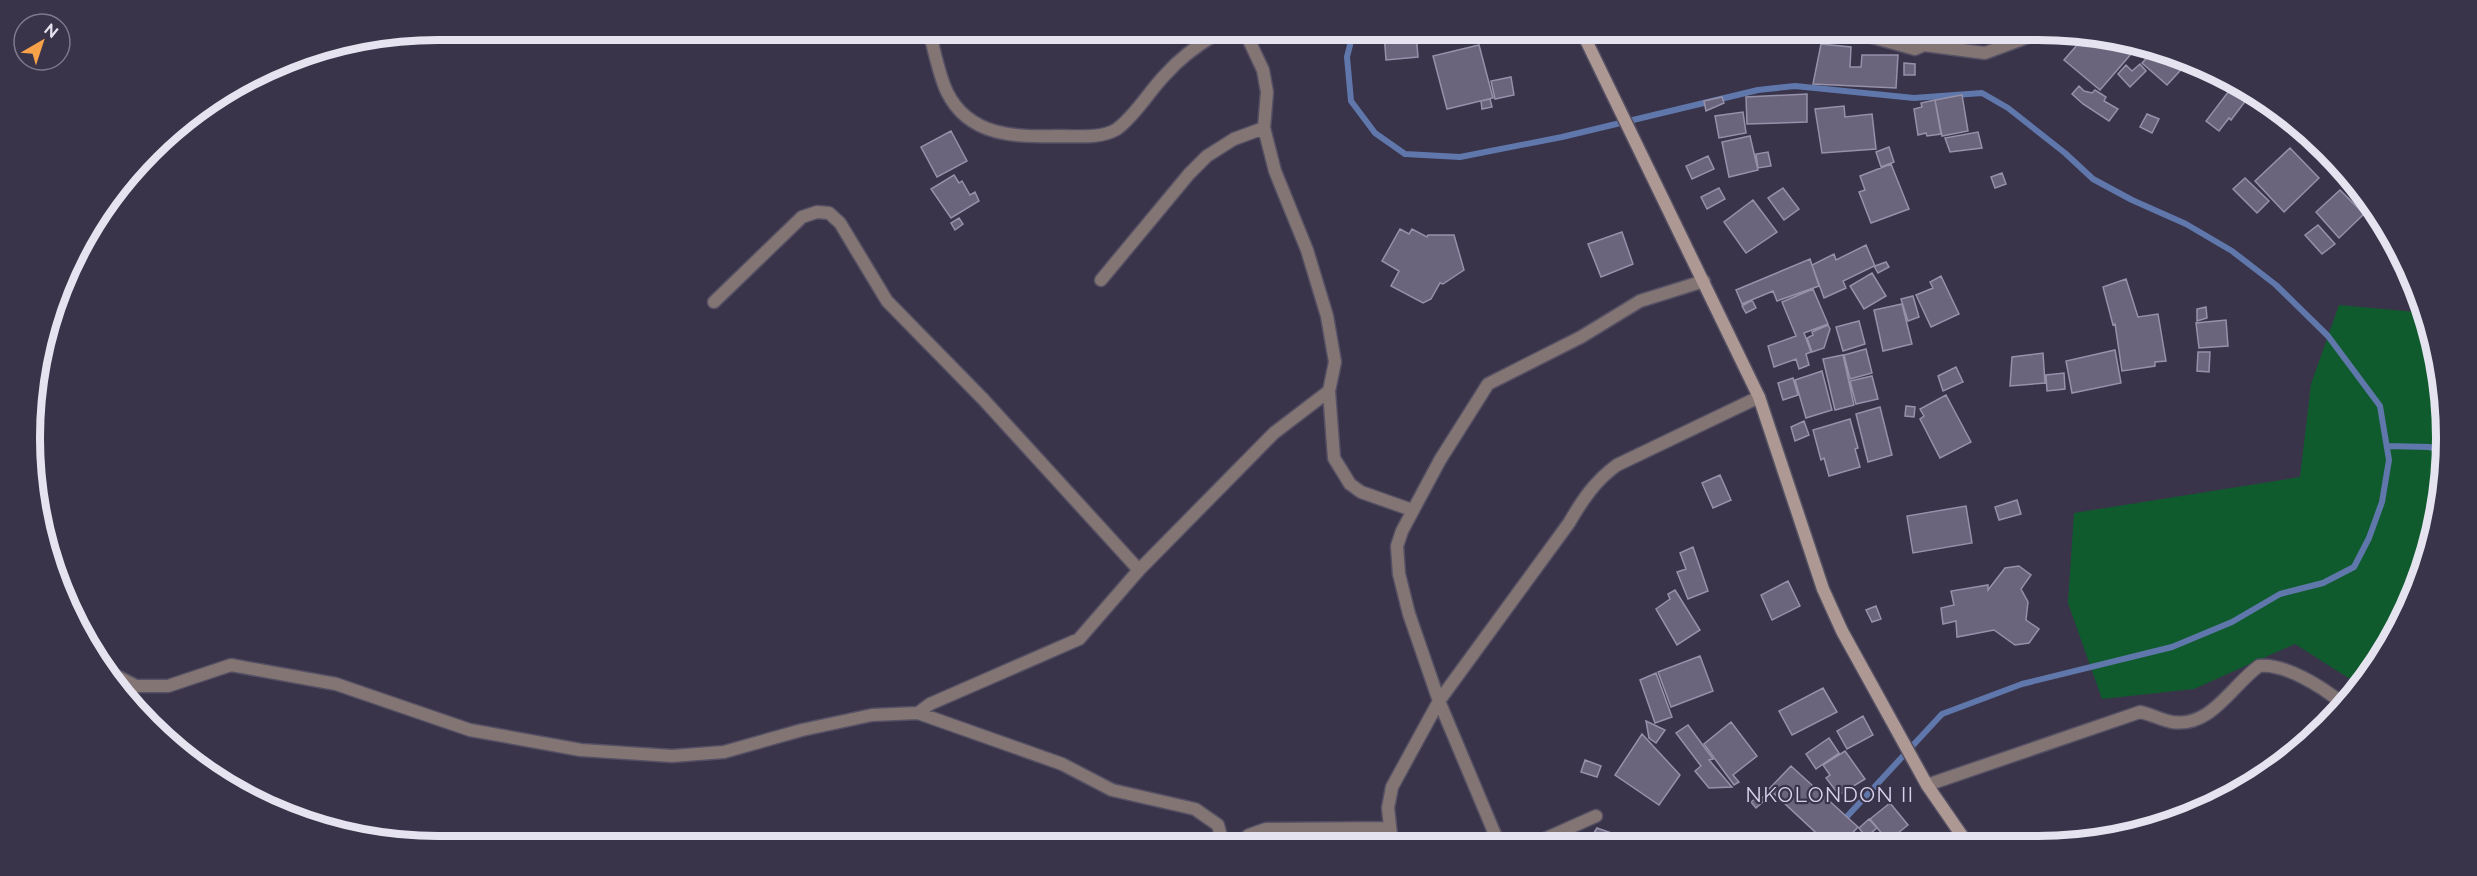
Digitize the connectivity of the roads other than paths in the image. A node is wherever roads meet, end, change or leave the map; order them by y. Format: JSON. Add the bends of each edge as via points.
{"nodes":[{"id":1,"x":931,"y":40,"type":"edge"},
{"id":2,"x":1206,"y":40,"type":"edge"},
{"id":3,"x":1249,"y":40,"type":"edge"},
{"id":4,"x":1586,"y":40,"type":"edge"},
{"id":5,"x":1882,"y":40,"type":"edge"},
{"id":6,"x":1928,"y":40,"type":"edge"},
{"id":7,"x":2020,"y":40,"type":"edge"},
{"id":8,"x":1924,"y":45,"type":"junction"},
{"id":9,"x":1264,"y":128,"type":"junction"},
{"id":10,"x":1101,"y":280,"type":"dead end"},
{"id":11,"x":1704,"y":281,"type":"junction"},
{"id":12,"x":714,"y":302,"type":"dead end"},
{"id":13,"x":1329,"y":391,"type":"junction"},
{"id":14,"x":1759,"y":397,"type":"junction"},
{"id":15,"x":1412,"y":510,"type":"junction"},
{"id":16,"x":1140,"y":570,"type":"junction"},
{"id":17,"x":122,"y":679,"type":"edge"},
{"id":18,"x":2338,"y":700,"type":"edge"},
{"id":19,"x":1439,"y":701,"type":"junction"},
{"id":20,"x":918,"y":713,"type":"junction"},
{"id":21,"x":1927,"y":785,"type":"junction"},
{"id":22,"x":1596,"y":816,"type":"dead end"},
{"id":23,"x":1390,"y":828,"type":"junction"},
{"id":24,"x":1221,"y":836,"type":"edge"},
{"id":25,"x":1248,"y":836,"type":"edge"},
{"id":26,"x":1391,"y":836,"type":"edge"},
{"id":27,"x":1496,"y":836,"type":"edge"},
{"id":28,"x":1551,"y":836,"type":"edge"},
{"id":29,"x":1962,"y":836,"type":"edge"}],
"edges":[{"from":1,"to":2,"type":"street","via":[[947,93],[968,119],[998,134],[1020,137],[1100,135],[1115,130],[1130,118],[1165,74]]},
{"from":3,"to":9,"type":"street","via":[[1263,70]]},
{"from":4,"to":11,"type":"street"},
{"from":5,"to":8,"type":"street","via":[[1915,49]]},
{"from":6,"to":8,"type":"street"},
{"from":7,"to":8,"type":"street","via":[[1985,53]]},
{"from":9,"to":10,"type":"street","via":[[1207,156]]},
{"from":9,"to":13,"type":"street","via":[[1275,171],[1327,316],[1335,362]]},
{"from":11,"to":14,"type":"street"},
{"from":11,"to":15,"type":"street","via":[[1640,301],[1581,337],[1488,384]]},
{"from":12,"to":16,"type":"street","via":[[802,217],[829,213],[840,223],[887,301]]},
{"from":13,"to":15,"type":"street","via":[[1334,458],[1341,472],[1361,492]]},
{"from":13,"to":16,"type":"street","via":[[1274,433]]},
{"from":14,"to":19,"type":"street","via":[[1601,476]]},
{"from":14,"to":21,"type":"street","via":[[1823,589]]},
{"from":15,"to":19,"type":"street","via":[[1397,546],[1399,574]]},
{"from":16,"to":20,"type":"street","via":[[1079,639],[930,704]]},
{"from":17,"to":20,"type":"street","via":[[136,686],[168,686],[231,665],[336,684],[470,730],[581,750],[672,756],[724,752],[872,715]]},
{"from":18,"to":21,"type":"street","via":[[2277,666],[2259,666],[2209,714],[2195,721],[2170,722],[2140,712]]},
{"from":19,"to":23,"type":"street","via":[[1392,787]]},
{"from":19,"to":27,"type":"street"},
{"from":20,"to":24,"type":"street","via":[[1062,764],[1112,790],[1195,809],[1218,825]]},
{"from":21,"to":29,"type":"street"},
{"from":22,"to":28,"type":"street"},
{"from":23,"to":25,"type":"street","via":[[1266,829]]},
{"from":23,"to":26,"type":"street"}]}
